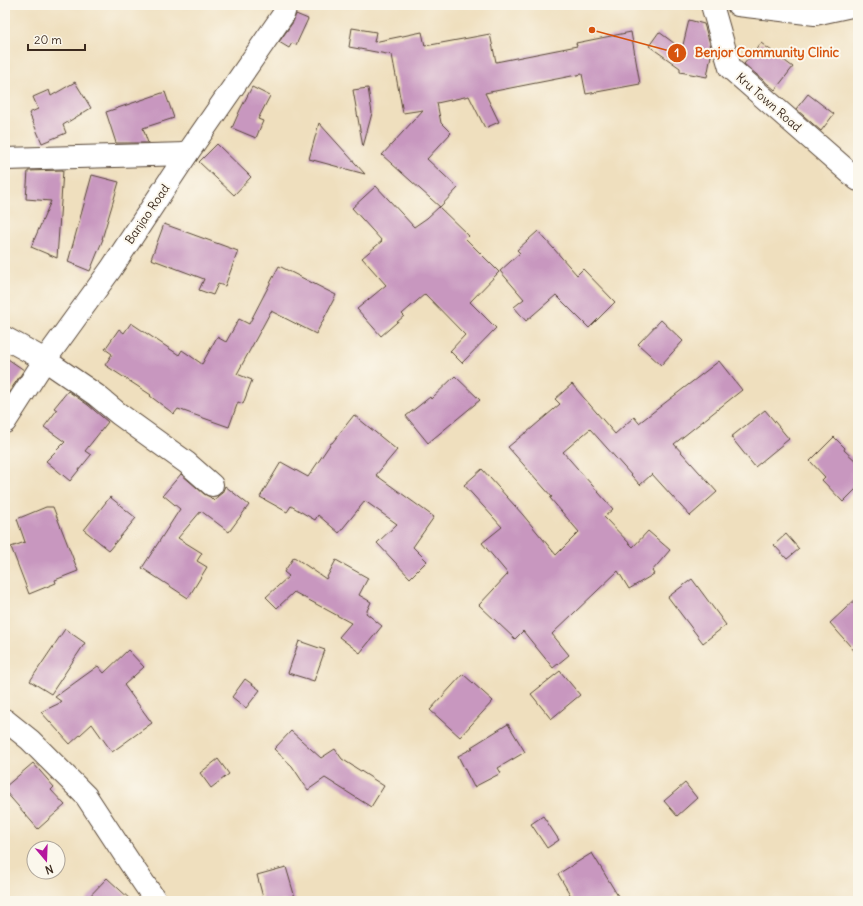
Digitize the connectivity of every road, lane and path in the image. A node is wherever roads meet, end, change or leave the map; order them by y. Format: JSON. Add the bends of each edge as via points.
{"nodes":[{"id":1,"x":286,"y":5,"type":"edge"},
{"id":2,"x":712,"y":5,"type":"edge"},
{"id":3,"x":738,"y":5,"type":"edge"},
{"id":4,"x":856,"y":5,"type":"edge"},
{"id":5,"x":187,"y":154,"type":"junction"},
{"id":6,"x":5,"y":159,"type":"edge"},
{"id":7,"x":858,"y":180,"type":"edge"},
{"id":8,"x":5,"y":338,"type":"edge"},
{"id":9,"x":45,"y":360,"type":"junction"},
{"id":10,"x":5,"y":422,"type":"edge"},
{"id":11,"x":212,"y":485,"type":"dead end"},
{"id":12,"x":5,"y":720,"type":"edge"},
{"id":13,"x":156,"y":901,"type":"edge"}],
"edges":[{"from":1,"to":5,"type":"street","name":"Banjao Road","via":[[283,15]]},
{"from":2,"to":7,"type":"street","name":"Kru Town Road","via":[[730,68]]},
{"from":3,"to":4,"type":"street","via":[[815,14]]},
{"from":5,"to":6,"type":"street"},
{"from":5,"to":9,"type":"street","name":"Banjao Road","via":[[111,269]]},
{"from":8,"to":9,"type":"street"},
{"from":9,"to":10,"type":"street","name":"Banjao Road"},
{"from":9,"to":11,"type":"street","via":[[187,463]]},
{"from":12,"to":13,"type":"street","via":[[30,740],[86,796]]}]}
